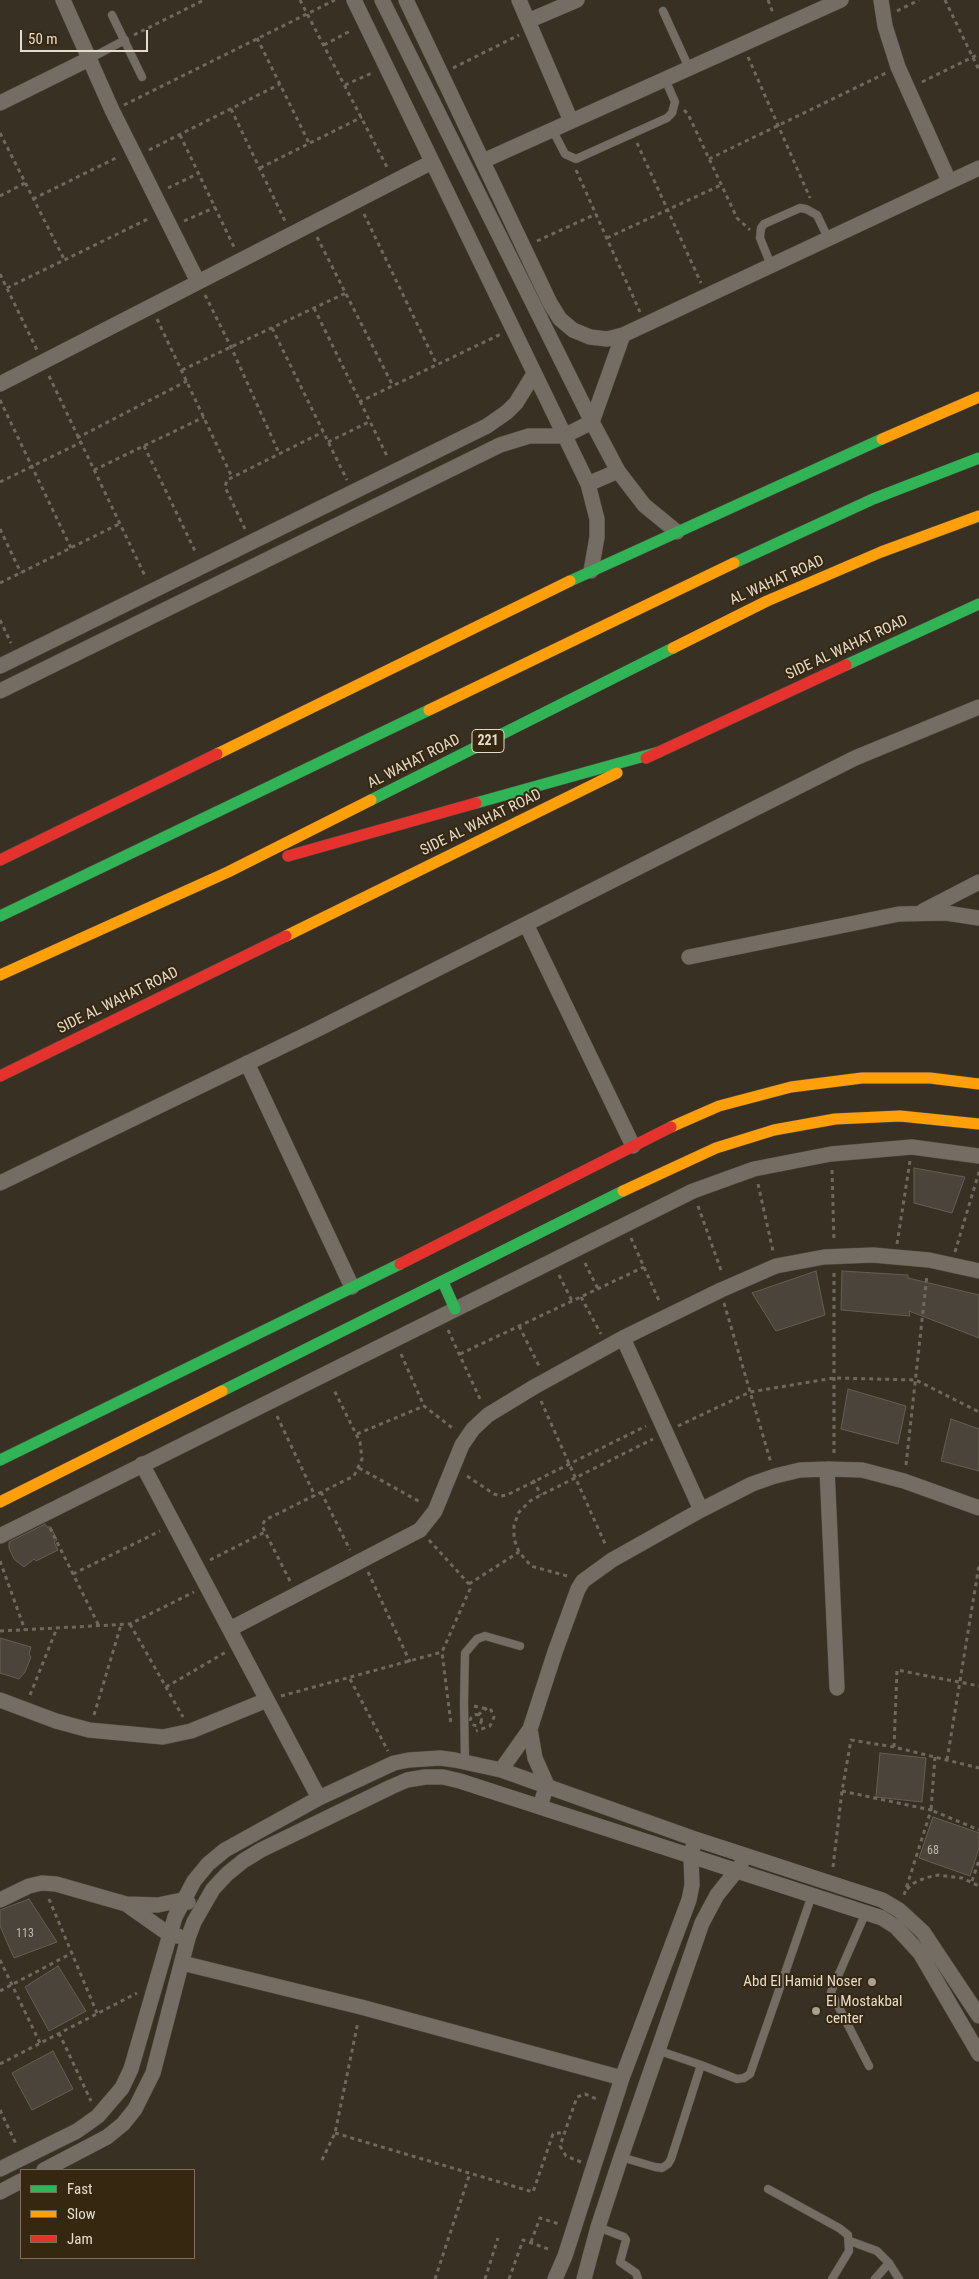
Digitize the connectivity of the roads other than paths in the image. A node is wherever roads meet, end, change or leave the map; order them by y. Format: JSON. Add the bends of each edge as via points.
{"nodes":[{"id":1,"x":63,"y":0,"type":"edge"},
{"id":2,"x":354,"y":0,"type":"edge"},
{"id":3,"x":382,"y":0,"type":"edge"},
{"id":4,"x":406,"y":0,"type":"edge"},
{"id":5,"x":520,"y":0,"type":"edge"},
{"id":6,"x":576,"y":0,"type":"edge"},
{"id":7,"x":841,"y":0,"type":"edge"},
{"id":8,"x":881,"y":0,"type":"edge"},
{"id":9,"x":663,"y":10,"type":"dead end"},
{"id":10,"x":112,"y":15,"type":"dead end"},
{"id":11,"x":392,"y":20,"type":"junction"},
{"id":12,"x":530,"y":25,"type":"junction"},
{"id":13,"x":367,"y":27,"type":"junction"},
{"id":14,"x":125,"y":40,"type":"junction"},
{"id":15,"x":89,"y":59,"type":"junction"},
{"id":16,"x":689,"y":68,"type":"junction"},
{"id":17,"x":142,"y":77,"type":"dead end"},
{"id":18,"x":665,"y":79,"type":"junction"},
{"id":19,"x":0,"y":103,"type":"edge"},
{"id":20,"x":571,"y":121,"type":"junction"},
{"id":21,"x":552,"y":130,"type":"junction"},
{"id":22,"x":483,"y":161,"type":"junction"},
{"id":23,"x":432,"y":162,"type":"junction"},
{"id":24,"x":979,"y":168,"type":"edge"},
{"id":25,"x":949,"y":181,"type":"junction"},
{"id":26,"x":828,"y":238,"type":"junction"},
{"id":27,"x":772,"y":265,"type":"junction"},
{"id":28,"x":198,"y":282,"type":"junction"},
{"id":29,"x":623,"y":335,"type":"junction"},
{"id":30,"x":534,"y":374,"type":"junction"},
{"id":31,"x":0,"y":384,"type":"edge"},
{"id":32,"x":979,"y":397,"type":"edge"},
{"id":33,"x":592,"y":422,"type":"junction"},
{"id":34,"x":564,"y":436,"type":"junction"},
{"id":35,"x":979,"y":458,"type":"edge"},
{"id":36,"x":618,"y":471,"type":"junction"},
{"id":37,"x":588,"y":484,"type":"junction"},
{"id":38,"x":979,"y":516,"type":"edge"},
{"id":39,"x":678,"y":532,"type":"junction"},
{"id":40,"x":197,"y":570,"type":"junction"},
{"id":41,"x":591,"y":572,"type":"junction"},
{"id":42,"x":200,"y":592,"type":"junction"},
{"id":43,"x":979,"y":604,"type":"edge"},
{"id":44,"x":0,"y":666,"type":"edge"},
{"id":45,"x":0,"y":691,"type":"edge"},
{"id":46,"x":979,"y":707,"type":"edge"},
{"id":47,"x":659,"y":752,"type":"junction"},
{"id":48,"x":0,"y":860,"type":"edge"},
{"id":49,"x":228,"y":872,"type":"junction"},
{"id":50,"x":979,"y":882,"type":"edge"},
{"id":51,"x":921,"y":912,"type":"junction"},
{"id":52,"x":0,"y":916,"type":"edge"},
{"id":53,"x":979,"y":918,"type":"edge"},
{"id":54,"x":526,"y":924,"type":"junction"},
{"id":55,"x":689,"y":957,"type":"dead end"},
{"id":56,"x":0,"y":975,"type":"edge"},
{"id":57,"x":247,"y":1063,"type":"junction"},
{"id":58,"x":0,"y":1076,"type":"edge"},
{"id":59,"x":979,"y":1084,"type":"edge"},
{"id":60,"x":979,"y":1124,"type":"edge"},
{"id":61,"x":633,"y":1146,"type":"junction"},
{"id":62,"x":979,"y":1156,"type":"edge"},
{"id":63,"x":0,"y":1183,"type":"edge"},
{"id":64,"x":979,"y":1271,"type":"edge"},
{"id":65,"x":443,"y":1282,"type":"junction"},
{"id":66,"x":352,"y":1287,"type":"junction"},
{"id":67,"x":449,"y":1313,"type":"junction"},
{"id":68,"x":623,"y":1338,"type":"junction"},
{"id":69,"x":0,"y":1460,"type":"edge"},
{"id":70,"x":142,"y":1464,"type":"junction"},
{"id":71,"x":830,"y":1469,"type":"junction"},
{"id":72,"x":0,"y":1502,"type":"edge"},
{"id":73,"x":979,"y":1508,"type":"edge"},
{"id":74,"x":701,"y":1510,"type":"junction"},
{"id":75,"x":0,"y":1536,"type":"edge"},
{"id":76,"x":230,"y":1629,"type":"junction"},
{"id":77,"x":520,"y":1646,"type":"dead end"},
{"id":78,"x":837,"y":1688,"type":"dead end"},
{"id":79,"x":0,"y":1700,"type":"edge"},
{"id":80,"x":267,"y":1700,"type":"junction"},
{"id":81,"x":530,"y":1729,"type":"junction"},
{"id":82,"x":465,"y":1762,"type":"junction"},
{"id":83,"x":501,"y":1770,"type":"junction"},
{"id":84,"x":547,"y":1785,"type":"junction"},
{"id":85,"x":319,"y":1798,"type":"junction"},
{"id":86,"x":540,"y":1806,"type":"junction"},
{"id":87,"x":695,"y":1839,"type":"junction"},
{"id":88,"x":691,"y":1856,"type":"junction"},
{"id":89,"x":746,"y":1856,"type":"junction"},
{"id":90,"x":738,"y":1871,"type":"junction"},
{"id":91,"x":812,"y":1895,"type":"junction"},
{"id":92,"x":0,"y":1900,"type":"edge"},
{"id":93,"x":182,"y":1900,"type":"junction"},
{"id":94,"x":126,"y":1904,"type":"junction"},
{"id":95,"x":202,"y":1906,"type":"junction"},
{"id":96,"x":866,"y":1912,"type":"junction"},
{"id":97,"x":170,"y":1935,"type":"junction"},
{"id":98,"x":188,"y":1938,"type":"junction"},
{"id":99,"x":182,"y":1963,"type":"junction"},
{"id":100,"x":979,"y":2016,"type":"edge"},
{"id":101,"x":657,"y":2050,"type":"junction"},
{"id":102,"x":979,"y":2054,"type":"edge"},
{"id":103,"x":701,"y":2065,"type":"junction"},
{"id":104,"x":869,"y":2066,"type":"dead end"},
{"id":105,"x":622,"y":2078,"type":"junction"},
{"id":106,"x":621,"y":2156,"type":"junction"},
{"id":107,"x":0,"y":2169,"type":"edge"},
{"id":108,"x":46,"y":2169,"type":"edge"},
{"id":109,"x":20,"y":2182,"type":"edge"},
{"id":110,"x":768,"y":2189,"type":"dead end"},
{"id":111,"x":0,"y":2192,"type":"edge"},
{"id":112,"x":598,"y":2227,"type":"junction"},
{"id":113,"x":850,"y":2241,"type":"junction"},
{"id":114,"x":888,"y":2263,"type":"junction"},
{"id":115,"x":555,"y":2279,"type":"edge"},
{"id":116,"x":584,"y":2279,"type":"edge"},
{"id":117,"x":638,"y":2279,"type":"edge"},
{"id":118,"x":832,"y":2279,"type":"edge"},
{"id":119,"x":875,"y":2279,"type":"edge"},
{"id":120,"x":899,"y":2279,"type":"edge"}],
"edges":[{"from":1,"to":15,"type":"street"},
{"from":2,"to":13,"type":"street"},
{"from":3,"to":11,"type":"street"},
{"from":4,"to":22,"type":"street"},
{"from":5,"to":12,"type":"street"},
{"from":6,"to":12,"type":"street"},
{"from":7,"to":16,"type":"street"},
{"from":8,"to":25,"type":"street","via":[[890,47]]},
{"from":9,"to":16,"type":"lane"},
{"from":10,"to":14,"type":"lane"},
{"from":11,"to":13,"type":"street"},
{"from":11,"to":33,"type":"street"},
{"from":12,"to":20,"type":"street"},
{"from":13,"to":23,"type":"street"},
{"from":14,"to":15,"type":"lane"},
{"from":14,"to":17,"type":"lane"},
{"from":15,"to":19,"type":"street"},
{"from":15,"to":28,"type":"street"},
{"from":16,"to":18,"type":"street"},
{"from":18,"to":20,"type":"street"},
{"from":18,"to":21,"type":"lane","via":[[675,102],[667,118],[576,158],[565,154]]},
{"from":20,"to":21,"type":"street"},
{"from":21,"to":22,"type":"street"},
{"from":22,"to":29,"type":"street","via":[[560,319],[590,337],[607,339]]},
{"from":23,"to":28,"type":"street"},
{"from":23,"to":30,"type":"street"},
{"from":24,"to":25,"type":"street"},
{"from":25,"to":26,"type":"street"},
{"from":26,"to":27,"type":"street"},
{"from":26,"to":27,"type":"lane","via":[[817,215],[806,209],[800,208],[764,224],[760,228],[760,238]]},
{"from":27,"to":29,"type":"street"},
{"from":28,"to":31,"type":"street"},
{"from":29,"to":33,"type":"street"},
{"from":30,"to":34,"type":"street"},
{"from":30,"to":40,"type":"street","via":[[523,394],[498,419]]},
{"from":32,"to":39,"type":"main road"},
{"from":33,"to":34,"type":"street"},
{"from":33,"to":36,"type":"street"},
{"from":34,"to":37,"type":"street"},
{"from":34,"to":42,"type":"street","via":[[529,436],[500,445]]},
{"from":35,"to":52,"type":"main road","via":[[806,528]]},
{"from":36,"to":37,"type":"street"},
{"from":36,"to":39,"type":"street","via":[[644,505]]},
{"from":37,"to":41,"type":"street","via":[[597,528]]},
{"from":38,"to":49,"type":"main road","name":"AL WAHAT ROAD","number":"221","via":[[880,552],[759,604]]},
{"from":39,"to":41,"type":"main road"},
{"from":40,"to":42,"type":"street"},
{"from":40,"to":44,"type":"street"},
{"from":41,"to":48,"type":"main road"},
{"from":42,"to":45,"type":"street"},
{"from":43,"to":47,"type":"main road","name":"SIDE AL WAHAT ROAD"},
{"from":46,"to":54,"type":"street","via":[[855,758]]},
{"from":47,"to":49,"type":"main road"},
{"from":47,"to":58,"type":"main road","name":"SIDE AL WAHAT ROAD"},
{"from":49,"to":56,"type":"main road","name":"AL WAHAT ROAD","number":"221"},
{"from":50,"to":51,"type":"street"},
{"from":51,"to":53,"type":"street"},
{"from":51,"to":55,"type":"street"},
{"from":54,"to":57,"type":"street"},
{"from":54,"to":61,"type":"street"},
{"from":57,"to":63,"type":"street"},
{"from":57,"to":66,"type":"street"},
{"from":59,"to":61,"type":"main road","via":[[896,1077],[832,1080],[791,1087],[719,1106]]},
{"from":60,"to":65,"type":"main road","via":[[933,1118],[867,1116],[804,1123],[745,1138],[687,1160]]},
{"from":61,"to":66,"type":"main road"},
{"from":62,"to":67,"type":"street","via":[[912,1147],[831,1154],[754,1169],[693,1192]]},
{"from":64,"to":68,"type":"street","via":[[929,1260],[873,1255],[776,1266]]},
{"from":65,"to":67,"type":"main road"},
{"from":65,"to":72,"type":"main road"},
{"from":66,"to":69,"type":"main road"},
{"from":67,"to":70,"type":"street"},
{"from":68,"to":74,"type":"street"},
{"from":68,"to":76,"type":"street","via":[[488,1415],[473,1429],[453,1466],[435,1511],[420,1530]]},
{"from":70,"to":75,"type":"street"},
{"from":70,"to":76,"type":"street"},
{"from":71,"to":73,"type":"street","via":[[862,1470],[904,1481]]},
{"from":71,"to":74,"type":"street","via":[[800,1470],[775,1476]]},
{"from":71,"to":78,"type":"street"},
{"from":74,"to":81,"type":"street","via":[[583,1580]]},
{"from":76,"to":80,"type":"street"},
{"from":77,"to":82,"type":"lane","via":[[485,1636],[470,1645],[465,1653]]},
{"from":79,"to":80,"type":"street","via":[[89,1730],[163,1737],[191,1731]]},
{"from":80,"to":85,"type":"street"},
{"from":81,"to":83,"type":"street"},
{"from":81,"to":84,"type":"street","via":[[535,1758]]},
{"from":82,"to":83,"type":"street"},
{"from":82,"to":85,"type":"street","via":[[432,1758],[394,1763]]},
{"from":83,"to":84,"type":"street"},
{"from":84,"to":86,"type":"street"},
{"from":84,"to":87,"type":"street"},
{"from":85,"to":93,"type":"street","via":[[225,1850],[199,1875]]},
{"from":86,"to":88,"type":"street"},
{"from":86,"to":95,"type":"street","via":[[443,1777],[407,1780],[243,1861],[227,1874]]},
{"from":87,"to":88,"type":"street"},
{"from":87,"to":89,"type":"street"},
{"from":88,"to":90,"type":"street"},
{"from":88,"to":105,"type":"street","via":[[689,1900]]},
{"from":89,"to":90,"type":"street"},
{"from":89,"to":100,"type":"street","via":[[882,1900],[899,1910],[923,1932]]},
{"from":90,"to":91,"type":"street"},
{"from":90,"to":101,"type":"street","via":[[718,1895],[702,1923]]},
{"from":91,"to":96,"type":"street"},
{"from":91,"to":103,"type":"lane","via":[[750,2074],[737,2079]]},
{"from":92,"to":94,"type":"street","via":[[42,1883]]},
{"from":93,"to":94,"type":"street","via":[[158,1905]]},
{"from":93,"to":95,"type":"street"},
{"from":93,"to":97,"type":"street"},
{"from":94,"to":97,"type":"street"},
{"from":95,"to":98,"type":"street"},
{"from":96,"to":102,"type":"street","via":[[896,1927],[909,1939]]},
{"from":96,"to":104,"type":"lane","via":[[832,1992]]},
{"from":97,"to":98,"type":"street"},
{"from":97,"to":107,"type":"street","via":[[131,2069],[122,2088],[98,2116],[78,2131]]},
{"from":98,"to":99,"type":"street"},
{"from":99,"to":105,"type":"street","via":[[361,2007]]},
{"from":99,"to":108,"type":"street","via":[[153,2073],[136,2109],[108,2137]]},
{"from":101,"to":103,"type":"lane"},
{"from":101,"to":106,"type":"street"},
{"from":103,"to":106,"type":"lane","via":[[668,2164],[662,2168],[655,2167]]},
{"from":105,"to":115,"type":"street"},
{"from":106,"to":112,"type":"street"},
{"from":109,"to":111,"type":"street"},
{"from":110,"to":113,"type":"lane","via":[[844,2231]]},
{"from":112,"to":116,"type":"street"},
{"from":112,"to":117,"type":"lane","via":[[626,2238],[620,2262],[636,2273]]},
{"from":113,"to":114,"type":"lane","via":[[871,2248]]},
{"from":113,"to":118,"type":"lane","via":[[849,2251]]},
{"from":114,"to":119,"type":"lane"},
{"from":114,"to":120,"type":"lane"}]}
